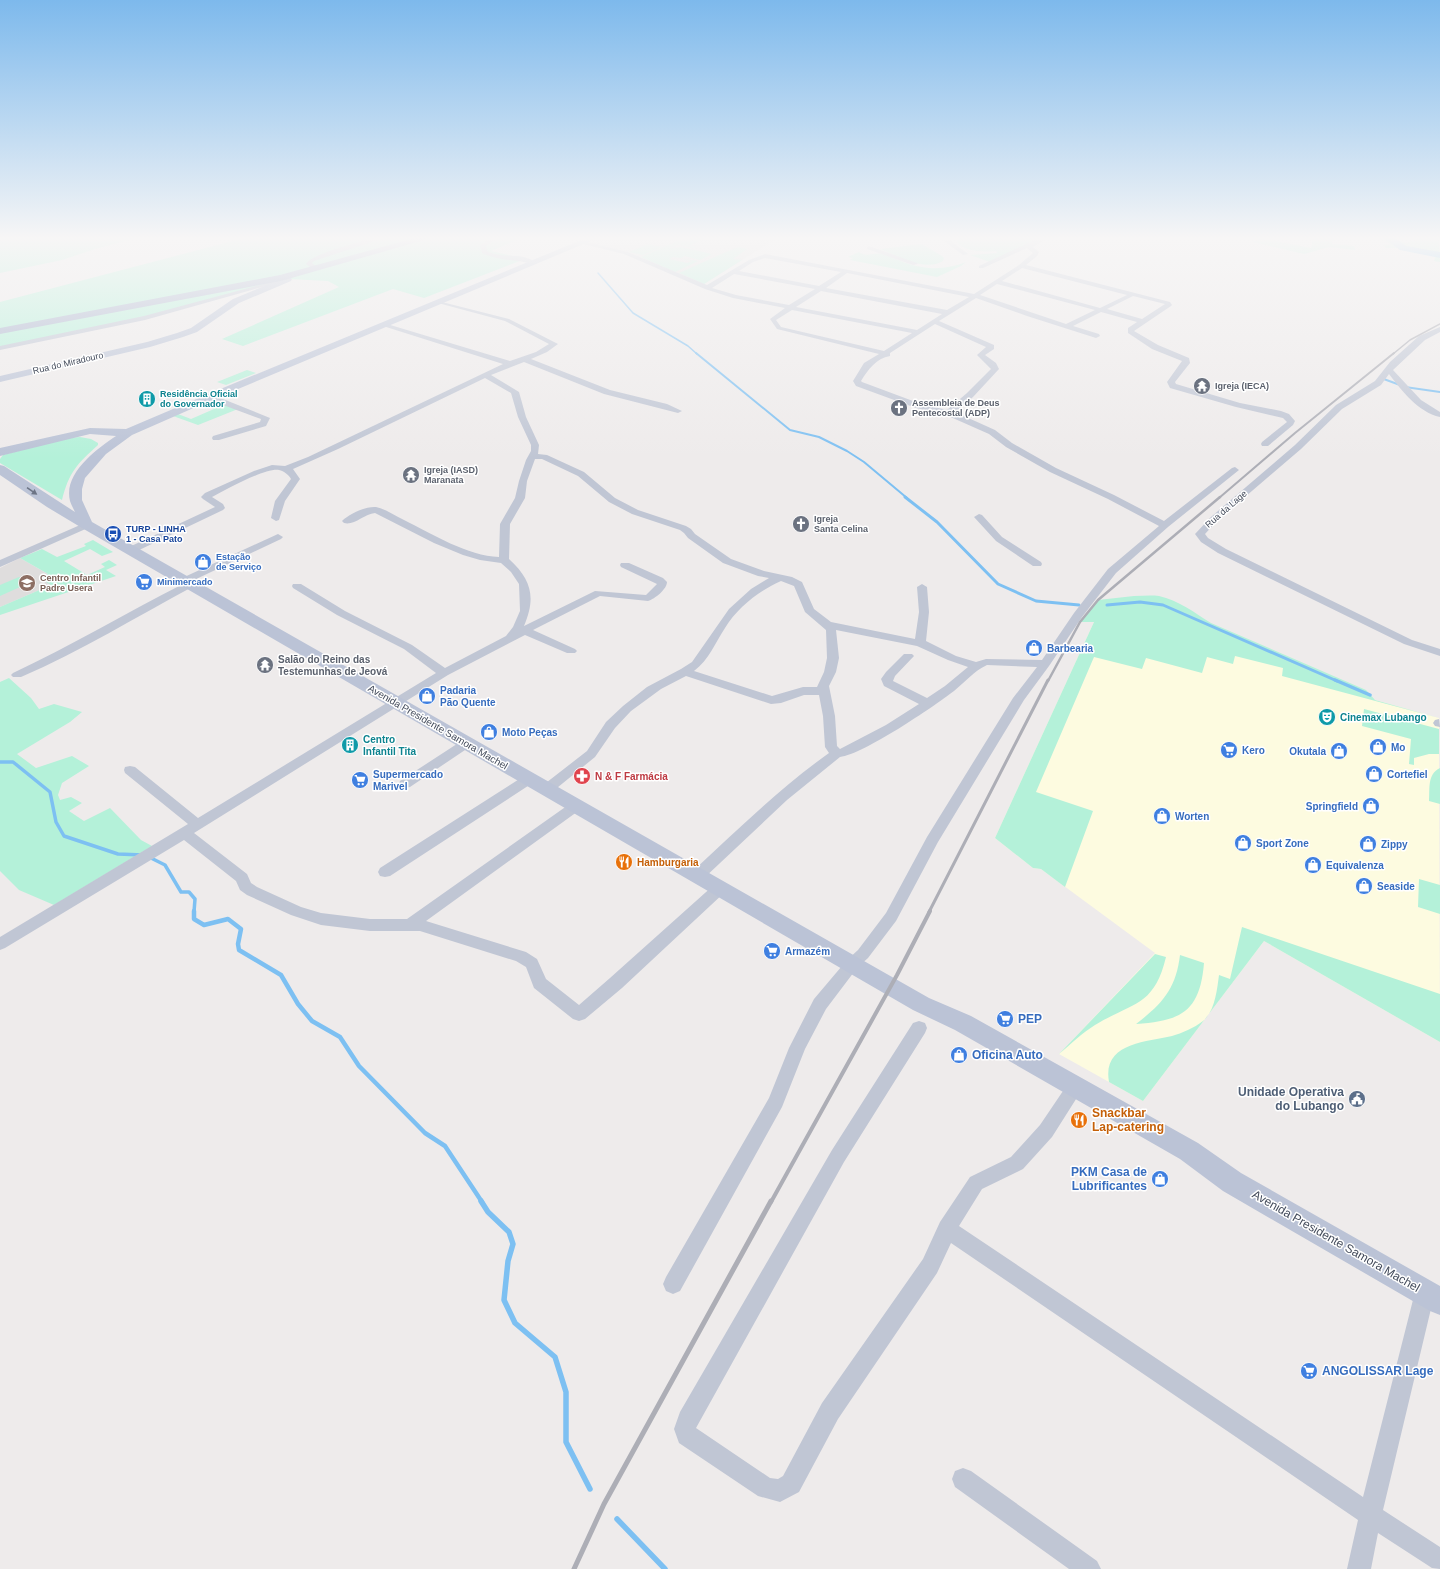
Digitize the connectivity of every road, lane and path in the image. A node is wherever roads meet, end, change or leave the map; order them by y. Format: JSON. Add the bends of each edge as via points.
{"nodes":[{"id":1,"x":105,"y":311,"type":"edge"},
{"id":2,"x":168,"y":311,"type":"edge"},
{"id":3,"x":222,"y":311,"type":"edge"},
{"id":4,"x":418,"y":311,"type":"edge"},
{"id":5,"x":474,"y":311,"type":"edge"},
{"id":6,"x":786,"y":311,"type":"edge"},
{"id":7,"x":814,"y":311,"type":"edge"},
{"id":8,"x":946,"y":311,"type":"edge"},
{"id":9,"x":1018,"y":311,"type":"edge"},
{"id":10,"x":1098,"y":311,"type":"edge"},
{"id":11,"x":1106,"y":311,"type":"edge"},
{"id":12,"x":1161,"y":311,"type":"edge"},
{"id":13,"x":950,"y":312,"type":"joint"},
{"id":14,"x":1142,"y":321,"type":"junction"},
{"id":15,"x":935,"y":322,"type":"junction"},
{"id":16,"x":385,"y":325,"type":"junction"},
{"id":17,"x":1068,"y":326,"type":"junction"},
{"id":18,"x":1440,"y":329,"type":"edge"},
{"id":19,"x":0,"y":331,"type":"edge"},
{"id":20,"x":918,"y":332,"type":"junction"},
{"id":21,"x":1096,"y":336,"type":"dead end"},
{"id":22,"x":0,"y":348,"type":"edge"},
{"id":23,"x":887,"y":354,"type":"junction"},
{"id":24,"x":524,"y":359,"type":"junction"},
{"id":25,"x":511,"y":364,"type":"junction"},
{"id":26,"x":1389,"y":370,"type":"junction"},
{"id":27,"x":486,"y":375,"type":"junction"},
{"id":28,"x":0,"y":378,"type":"edge"},
{"id":29,"x":210,"y":397,"type":"junction"},
{"id":30,"x":678,"y":411,"type":"dead end"},
{"id":31,"x":949,"y":413,"type":"junction"},
{"id":32,"x":1440,"y":415,"type":"edge"},
{"id":33,"x":128,"y":433,"type":"junction"},
{"id":34,"x":72,"y":436,"type":"junction"},
{"id":35,"x":216,"y":438,"type":"dead end"},
{"id":36,"x":113,"y":443,"type":"junction"},
{"id":37,"x":1265,"y":444,"type":"dead end"},
{"id":38,"x":0,"y":452,"type":"edge"},
{"id":39,"x":532,"y":456,"type":"junction"},
{"id":40,"x":0,"y":469,"type":"edge"},
{"id":41,"x":286,"y":469,"type":"junction"},
{"id":42,"x":1235,"y":470,"type":"dead end"},
{"id":43,"x":979,"y":517,"type":"dead end"},
{"id":44,"x":276,"y":518,"type":"dead end"},
{"id":45,"x":347,"y":521,"type":"dead end"},
{"id":46,"x":87,"y":525,"type":"junction"},
{"id":47,"x":1165,"y":525,"type":"junction"},
{"id":48,"x":278,"y":537,"type":"dead end"},
{"id":49,"x":131,"y":550,"type":"junction"},
{"id":50,"x":504,"y":560,"type":"junction"},
{"id":51,"x":0,"y":564,"type":"edge"},
{"id":52,"x":1037,"y":564,"type":"dead end"},
{"id":53,"x":625,"y":565,"type":"dead end"},
{"id":54,"x":779,"y":578,"type":"junction"},
{"id":55,"x":187,"y":582,"type":"junction"},
{"id":56,"x":298,"y":586,"type":"dead end"},
{"id":57,"x":922,"y":587,"type":"dead end"},
{"id":58,"x":828,"y":625,"type":"junction"},
{"id":59,"x":526,"y":631,"type":"junction"},
{"id":60,"x":508,"y":640,"type":"junction"},
{"id":61,"x":920,"y":643,"type":"junction"},
{"id":62,"x":571,"y":651,"type":"dead end"},
{"id":63,"x":1440,"y":653,"type":"edge"},
{"id":64,"x":908,"y":656,"type":"dead end"},
{"id":65,"x":1045,"y":664,"type":"junction"},
{"id":66,"x":976,"y":666,"type":"junction"},
{"id":67,"x":685,"y":672,"type":"junction"},
{"id":68,"x":444,"y":673,"type":"junction"},
{"id":69,"x":17,"y":675,"type":"dead end"},
{"id":70,"x":824,"y":691,"type":"junction"},
{"id":71,"x":396,"y":702,"type":"junction"},
{"id":72,"x":927,"y":703,"type":"junction"},
{"id":73,"x":467,"y":743,"type":"junction"},
{"id":74,"x":837,"y":753,"type":"junction"},
{"id":75,"x":130,"y":770,"type":"dead end"},
{"id":76,"x":529,"y":779,"type":"junction"},
{"id":77,"x":405,"y":784,"type":"dead end"},
{"id":78,"x":547,"y":789,"type":"junction"},
{"id":79,"x":576,"y":806,"type":"junction"},
{"id":80,"x":198,"y":825,"type":"junction"},
{"id":81,"x":185,"y":832,"type":"junction"},
{"id":82,"x":385,"y":872,"type":"dead end"},
{"id":83,"x":698,"y":875,"type":"junction"},
{"id":84,"x":720,"y":888,"type":"junction"},
{"id":85,"x":411,"y":924,"type":"junction"},
{"id":86,"x":0,"y":944,"type":"edge"},
{"id":87,"x":860,"y":969,"type":"junction"},
{"id":88,"x":926,"y":1020,"type":"junction"},
{"id":89,"x":1069,"y":1096,"type":"junction"},
{"id":90,"x":1232,"y":1182,"type":"junction"},
{"id":91,"x":947,"y":1229,"type":"junction"},
{"id":92,"x":673,"y":1284,"type":"dead end"},
{"id":93,"x":1432,"y":1296,"type":"edge"},
{"id":94,"x":963,"y":1480,"type":"dead end"},
{"id":95,"x":1370,"y":1515,"type":"junction"},
{"id":96,"x":1440,"y":1560,"type":"edge"},
{"id":97,"x":1090,"y":1569,"type":"edge"},
{"id":98,"x":1359,"y":1569,"type":"edge"}],
"edges":[{"from":1,"to":19,"type":"main road"},
{"from":2,"to":22,"type":"street"},
{"from":3,"to":28,"type":"main road","name":"Rua do Miradouro","via":[[180,335]]},
{"from":4,"to":16,"type":"main road"},
{"from":5,"to":24,"type":"street","via":[[507,320],[554,344]]},
{"from":6,"to":23,"type":"street","via":[[773,319],[779,328]]},
{"from":7,"to":20,"type":"street"},
{"from":8,"to":13,"type":"street"},
{"from":9,"to":17,"type":"street"},
{"from":10,"to":17,"type":"street"},
{"from":11,"to":14,"type":"street"},
{"from":12,"to":14,"type":"street"},
{"from":13,"to":15,"type":"street"},
{"from":14,"to":37,"type":"street","via":[[1130,329],[1132,334],[1186,360],[1171,382],[1172,386],[1290,418],[1290,423]]},
{"from":15,"to":20,"type":"street"},
{"from":15,"to":31,"type":"street","via":[[991,347],[981,355],[995,369]]},
{"from":16,"to":25,"type":"street"},
{"from":16,"to":29,"type":"main road"},
{"from":17,"to":21,"type":"street"},
{"from":18,"to":26,"type":"street","name":"Rua da Lage","via":[[1422,338]]},
{"from":20,"to":23,"type":"street"},
{"from":23,"to":31,"type":"street","via":[[867,365],[857,381],[859,384],[920,406]]},
{"from":24,"to":25,"type":"street"},
{"from":24,"to":30,"type":"street","via":[[607,392]]},
{"from":25,"to":27,"type":"street"},
{"from":26,"to":32,"type":"street","via":[[1401,386],[1428,410]]},
{"from":26,"to":63,"type":"street","name":"Rua da Lage","via":[[1378,383],[1339,407],[1200,534],[1204,540],[1222,552],[1408,642]]},
{"from":27,"to":39,"type":"street","via":[[515,392],[522,417],[535,445]]},
{"from":27,"to":41,"type":"street","via":[[328,452]]},
{"from":29,"to":33,"type":"main road"},
{"from":29,"to":35,"type":"street","via":[[266,418],[263,424]]},
{"from":31,"to":47,"type":"street","via":[[992,432],[1009,445],[1053,470]]},
{"from":33,"to":34,"type":"main road","via":[[90,431]]},
{"from":33,"to":36,"type":"main road"},
{"from":34,"to":36,"type":"main road","via":[[95,436]]},
{"from":34,"to":38,"type":"main road"},
{"from":36,"to":46,"type":"main road","via":[[93,460],[79,477],[76,500]]},
{"from":39,"to":50,"type":"street","via":[[520,498],[505,524]]},
{"from":39,"to":54,"type":"street","via":[[544,457],[581,474],[612,500],[635,512],[683,528],[726,561]]},
{"from":40,"to":46,"type":"main road","name":"Avenida Presidente Samora Machel","one_way":true},
{"from":41,"to":44,"type":"street","via":[[296,479],[280,501]]},
{"from":41,"to":49,"type":"street","via":[[265,470],[208,495],[206,497],[220,508]]},
{"from":42,"to":47,"type":"street"},
{"from":43,"to":52,"type":"street","via":[[999,539]]},
{"from":45,"to":50,"type":"street","via":[[366,511],[375,510],[480,557],[495,561]]},
{"from":46,"to":49,"type":"main road","name":"Avenida Presidente Samora Machel"},
{"from":46,"to":51,"type":"street"},
{"from":47,"to":65,"type":"street","via":[[1112,572],[1078,615]]},
{"from":48,"to":55,"type":"street"},
{"from":49,"to":55,"type":"main road","name":"Avenida Presidente Samora Machel"},
{"from":50,"to":60,"type":"street","via":[[515,570],[524,584],[525,611],[518,628]]},
{"from":53,"to":59,"type":"street","via":[[659,580],[662,585],[648,598],[599,593]]},
{"from":54,"to":58,"type":"street","via":[[798,584],[813,615]]},
{"from":54,"to":67,"type":"street","via":[[754,591],[734,610],[700,659]]},
{"from":55,"to":69,"type":"street","via":[[98,635]]},
{"from":55,"to":71,"type":"main road","name":"Avenida Presidente Samora Machel"},
{"from":56,"to":68,"type":"street","via":[[342,613],[408,646]]},
{"from":57,"to":61,"type":"street","via":[[924,612]]},
{"from":58,"to":61,"type":"street"},
{"from":58,"to":70,"type":"street","via":[[831,630],[833,658],[823,686]]},
{"from":59,"to":60,"type":"street"},
{"from":59,"to":62,"type":"street"},
{"from":60,"to":68,"type":"street"},
{"from":61,"to":66,"type":"street"},
{"from":64,"to":72,"type":"street","via":[[890,674],[888,683]]},
{"from":65,"to":66,"type":"street","via":[[986,662]]},
{"from":65,"to":87,"type":"street","via":[[1019,698],[992,741],[932,841],[891,917],[863,954]]},
{"from":66,"to":72,"type":"street","via":[[949,689]]},
{"from":67,"to":70,"type":"street","via":[[710,678],[771,700],[803,690]]},
{"from":67,"to":78,"type":"street","via":[[651,690],[614,722],[590,754]]},
{"from":68,"to":71,"type":"street"},
{"from":70,"to":74,"type":"street","via":[[831,747]]},
{"from":71,"to":73,"type":"main road","name":"Avenida Presidente Samora Machel"},
{"from":71,"to":80,"type":"street"},
{"from":72,"to":74,"type":"street","via":[[890,728],[842,754]]},
{"from":73,"to":76,"type":"main road","name":"Avenida Presidente Samora Machel"},
{"from":73,"to":77,"type":"street"},
{"from":74,"to":83,"type":"street","via":[[781,797]]},
{"from":75,"to":80,"type":"street"},
{"from":76,"to":78,"type":"main road","name":"Avenida Presidente Samora Machel"},
{"from":76,"to":82,"type":"street"},
{"from":78,"to":79,"type":"main road","name":"Avenida Presidente Samora Machel"},
{"from":79,"to":83,"type":"main road","name":"Avenida Presidente Samora Machel"},
{"from":79,"to":85,"type":"street"},
{"from":80,"to":81,"type":"street"},
{"from":81,"to":85,"type":"street","via":[[242,878],[245,886],[252,891],[296,911],[341,922],[370,925]]},
{"from":81,"to":86,"type":"street"},
{"from":83,"to":84,"type":"main road","name":"Avenida Presidente Samora Machel"},
{"from":84,"to":85,"type":"street","via":[[579,1014],[540,983],[532,963],[521,956]]},
{"from":84,"to":87,"type":"main road","name":"Avenida Presidente Samora Machel"},
{"from":87,"to":88,"type":"main road","name":"Avenida Presidente Samora Machel","via":[[909,997]]},
{"from":87,"to":92,"type":"street","via":[[820,1004],[797,1048],[776,1102]]},
{"from":88,"to":89,"type":"main road","name":"Avenida Presidente Samora Machel","via":[[958,1030]]},
{"from":88,"to":90,"type":"main road","name":"Avenida Presidente Samora Machel","via":[[963,1023],[1189,1151]]},
{"from":88,"to":91,"type":"street","via":[[838,1156],[688,1420],[685,1429],[687,1435],[766,1488],[780,1491],[791,1484],[830,1411],[930,1266]]},
{"from":89,"to":90,"type":"main road","name":"Avenida Presidente Samora Machel","via":[[1184,1162]]},
{"from":89,"to":91,"type":"street","via":[[1046,1131],[1017,1163],[976,1183]]},
{"from":90,"to":93,"type":"main road","name":"Avenida Presidente Samora Machel"},
{"from":91,"to":95,"type":"street"},
{"from":93,"to":95,"type":"street"},
{"from":94,"to":97,"type":"street"},
{"from":95,"to":96,"type":"street"},
{"from":95,"to":98,"type":"street"}]}
